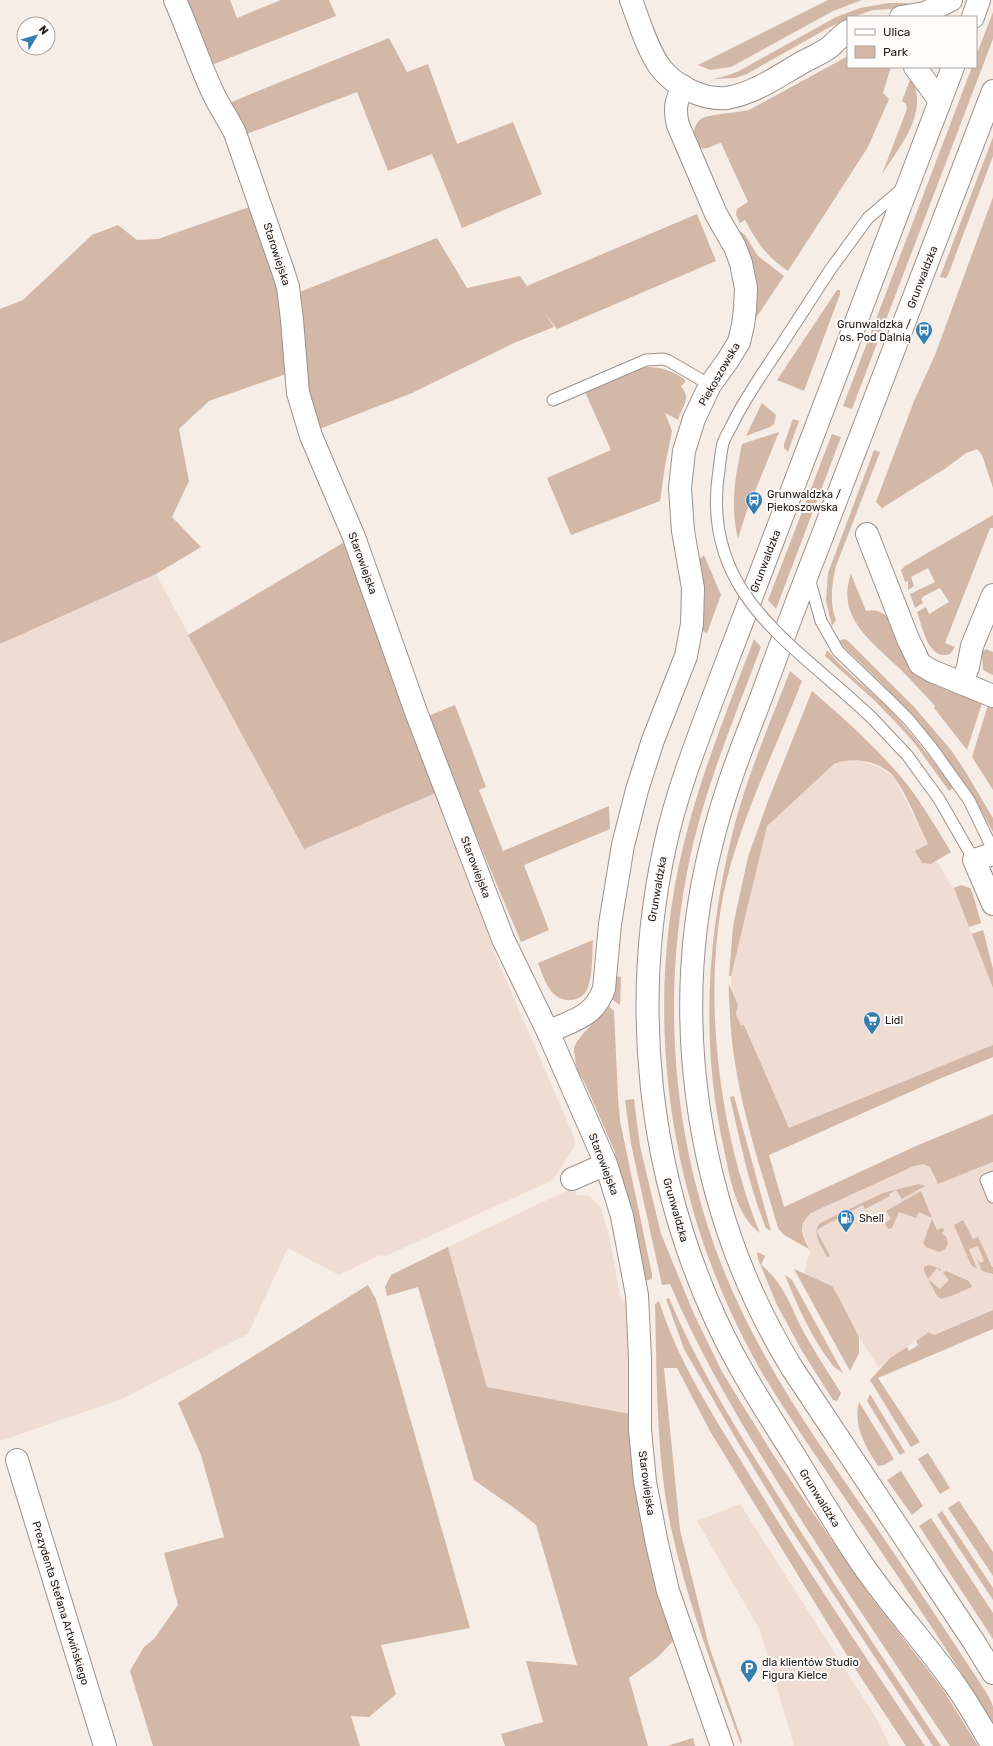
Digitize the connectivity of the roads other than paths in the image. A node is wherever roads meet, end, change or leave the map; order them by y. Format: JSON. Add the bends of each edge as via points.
{"nodes":[{"id":1,"x":175,"y":0,"type":"edge"},
{"id":2,"x":631,"y":0,"type":"edge"},
{"id":3,"x":950,"y":0,"type":"edge"},
{"id":4,"x":979,"y":0,"type":"edge"},
{"id":5,"x":907,"y":16,"type":"edge"},
{"id":6,"x":973,"y":16,"type":"edge"},
{"id":7,"x":847,"y":32,"type":"edge"},
{"id":8,"x":838,"y":46,"type":"edge"},
{"id":9,"x":916,"y":68,"type":"edge"},
{"id":10,"x":953,"y":68,"type":"edge"},
{"id":11,"x":683,"y":86,"type":"junction"},
{"id":12,"x":993,"y":91,"type":"edge"},
{"id":13,"x":940,"y":102,"type":"junction"},
{"id":14,"x":909,"y":183,"type":"junction"},
{"id":15,"x":710,"y":385,"type":"junction"},
{"id":16,"x":553,"y":400,"type":"dead end"},
{"id":17,"x":867,"y":534,"type":"dead end"},
{"id":18,"x":808,"y":574,"type":"junction"},
{"id":19,"x":993,"y":595,"type":"edge"},
{"id":20,"x":962,"y":683,"type":"junction"},
{"id":21,"x":993,"y":696,"type":"edge"},
{"id":22,"x":993,"y":850,"type":"edge"},
{"id":23,"x":983,"y":857,"type":"edge"},
{"id":24,"x":993,"y":904,"type":"edge"},
{"id":25,"x":548,"y":1032,"type":"junction"},
{"id":26,"x":606,"y":1164,"type":"junction"},
{"id":27,"x":993,"y":1177,"type":"edge"},
{"id":28,"x":572,"y":1179,"type":"dead end"},
{"id":29,"x":992,"y":1195,"type":"edge"},
{"id":30,"x":17,"y":1460,"type":"dead end"},
{"id":31,"x":993,"y":1673,"type":"edge"},
{"id":32,"x":104,"y":1746,"type":"edge"},
{"id":33,"x":722,"y":1746,"type":"edge"},
{"id":34,"x":993,"y":1746,"type":"edge"}],
"edges":[{"from":1,"to":25,"type":"street","name":"Starowiejska","via":[[215,97],[235,133],[284,274],[292,320],[298,393],[311,436],[354,537],[416,712],[503,939]]},
{"from":2,"to":11,"type":"street","via":[[657,63],[666,74]]},
{"from":3,"to":5,"type":"street","via":[[925,13]]},
{"from":4,"to":6,"type":"street"},
{"from":7,"to":8,"type":"street"},
{"from":8,"to":11,"type":"street","via":[[735,96],[712,97]]},
{"from":9,"to":13,"type":"street"},
{"from":10,"to":13,"type":"street","name":"Grunwaldzka"},
{"from":11,"to":15,"type":"street","name":"Piekoszowska","via":[[676,102],[678,125],[716,214],[735,247],[746,288],[743,324],[738,342]]},
{"from":12,"to":18,"type":"street","name":"Grunwaldzka"},
{"from":13,"to":14,"type":"street","name":"Grunwaldzka"},
{"from":14,"to":23,"type":"lane","name":"Grunwaldzka","bridge":true,"via":[[868,218],[830,270],[739,410],[723,443],[715,494],[720,539],[727,564],[738,585],[763,619],[788,645],[872,718],[907,755]]},
{"from":14,"to":34,"type":"street","name":"Grunwaldzka","via":[[713,698],[675,807],[660,871],[651,928],[647,988],[648,1047],[660,1143],[670,1193],[697,1276],[727,1343],[742,1373],[859,1560],[951,1680]]},
{"from":15,"to":16,"type":"lane","via":[[664,359],[646,360]]},
{"from":15,"to":25,"type":"street","name":"Piekoszowska","via":[[694,419],[681,470],[681,509],[693,588],[692,624],[686,656],[649,754],[623,844],[610,924],[604,989],[590,1012]]},
{"from":17,"to":20,"type":"street","via":[[908,640],[920,664]]},
{"from":18,"to":22,"type":"lane","via":[[821,621],[838,651],[909,720],[931,747],[968,800]]},
{"from":18,"to":31,"type":"street","name":"Grunwaldzka","via":[[721,809],[703,881],[694,946],[691,998],[693,1058],[701,1120],[728,1232],[749,1285],[782,1352]]},
{"from":19,"to":20,"type":"street","via":[[972,646]]},
{"from":20,"to":21,"type":"street"},
{"from":23,"to":24,"type":"street"},
{"from":25,"to":26,"type":"street","name":"Starowiejska"},
{"from":26,"to":28,"type":"street"},
{"from":26,"to":33,"type":"street","name":"Starowiejska","via":[[622,1216],[636,1286],[640,1352],[640,1430],[645,1482],[657,1544],[668,1591]]},
{"from":27,"to":29,"type":"lane","via":[[986,1180]]},
{"from":30,"to":32,"type":"street","name":"Prezydenta Stefana Artwińskiego"}]}
